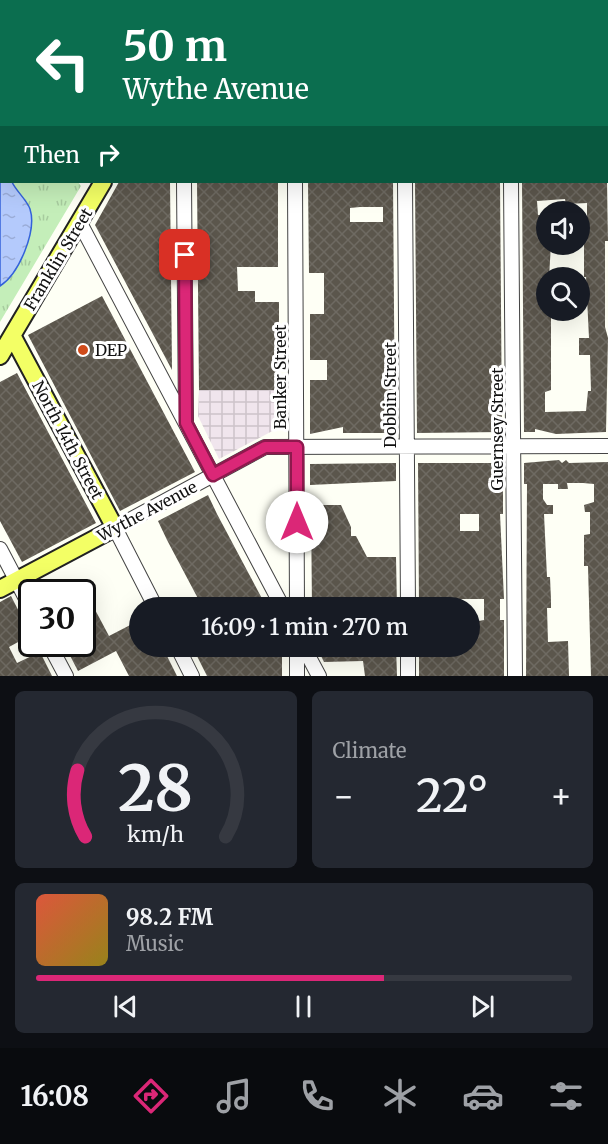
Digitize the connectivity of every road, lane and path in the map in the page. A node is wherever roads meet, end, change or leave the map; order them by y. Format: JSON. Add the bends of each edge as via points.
{"nodes":[{"id":1,"x":102,"y":183,"type":"edge"},
{"id":2,"x":184,"y":183,"type":"edge"},
{"id":3,"x":295,"y":183,"type":"edge"},
{"id":4,"x":405,"y":183,"type":"edge"},
{"id":5,"x":511,"y":183,"type":"edge"},
{"id":6,"x":80,"y":223,"type":"junction"},
{"id":7,"x":14,"y":337,"type":"junction"},
{"id":8,"x":0,"y":356,"type":"edge"},
{"id":9,"x":186,"y":423,"type":"junction"},
{"id":10,"x":608,"y":446,"type":"edge"},
{"id":11,"x":297,"y":447,"type":"junction"},
{"id":12,"x":514,"y":447,"type":"junction"},
{"id":13,"x":407,"y":448,"type":"junction"},
{"id":14,"x":213,"y":475,"type":"junction"},
{"id":15,"x":115,"y":528,"type":"junction"},
{"id":16,"x":0,"y":549,"type":"edge"},
{"id":17,"x":16,"y":580,"type":"junction"},
{"id":18,"x":18,"y":584,"type":"edge"},
{"id":19,"x":0,"y":589,"type":"edge"},
{"id":20,"x":150,"y":597,"type":"edge"},
{"id":21,"x":277,"y":597,"type":"edge"},
{"id":22,"x":297,"y":597,"type":"edge"},
{"id":23,"x":408,"y":597,"type":"edge"},
{"id":24,"x":56,"y":657,"type":"edge"},
{"id":25,"x":182,"y":657,"type":"edge"},
{"id":26,"x":297,"y":657,"type":"edge"},
{"id":27,"x":309,"y":657,"type":"edge"},
{"id":28,"x":408,"y":657,"type":"edge"},
{"id":29,"x":66,"y":676,"type":"edge"},
{"id":30,"x":192,"y":676,"type":"edge"},
{"id":31,"x":297,"y":676,"type":"edge"},
{"id":32,"x":319,"y":676,"type":"edge"},
{"id":33,"x":408,"y":676,"type":"edge"},
{"id":34,"x":515,"y":676,"type":"edge"}],
"edges":[{"from":1,"to":6,"type":"main road","name":"Franklin Street"},
{"from":2,"to":9,"type":"street"},
{"from":3,"to":11,"type":"street","name":"Banker Street"},
{"from":4,"to":13,"type":"street","name":"Dobbin Street"},
{"from":5,"to":12,"type":"street","name":"Guernsey Street"},
{"from":6,"to":7,"type":"main road","name":"Franklin Street"},
{"from":6,"to":9,"type":"street"},
{"from":7,"to":8,"type":"main road","name":"Franklin Street"},
{"from":7,"to":15,"type":"main road","name":"North 14th Street"},
{"from":9,"to":14,"type":"street"},
{"from":10,"to":12,"type":"street","name":"Wythe Avenue"},
{"from":11,"to":13,"type":"street","name":"Wythe Avenue"},
{"from":11,"to":14,"type":"street","name":"Wythe Avenue","via":[[265,447]]},
{"from":11,"to":22,"type":"street","name":"Banker Street"},
{"from":12,"to":13,"type":"street","name":"Wythe Avenue"},
{"from":12,"to":34,"type":"street","name":"Guernsey Street"},
{"from":13,"to":23,"type":"street","name":"Dobbin Street"},
{"from":14,"to":15,"type":"street","name":"Wythe Avenue"},
{"from":14,"to":21,"type":"street"},
{"from":15,"to":17,"type":"main road","name":"Wythe Avenue"},
{"from":15,"to":20,"type":"street","name":"North 14th Street"},
{"from":16,"to":17,"type":"street"},
{"from":17,"to":18,"type":"street"},
{"from":17,"to":19,"type":"main road","name":"Wythe Avenue"},
{"from":24,"to":29,"type":"street"},
{"from":25,"to":30,"type":"street"},
{"from":26,"to":31,"type":"street"},
{"from":27,"to":32,"type":"street"},
{"from":28,"to":33,"type":"street"}]}
